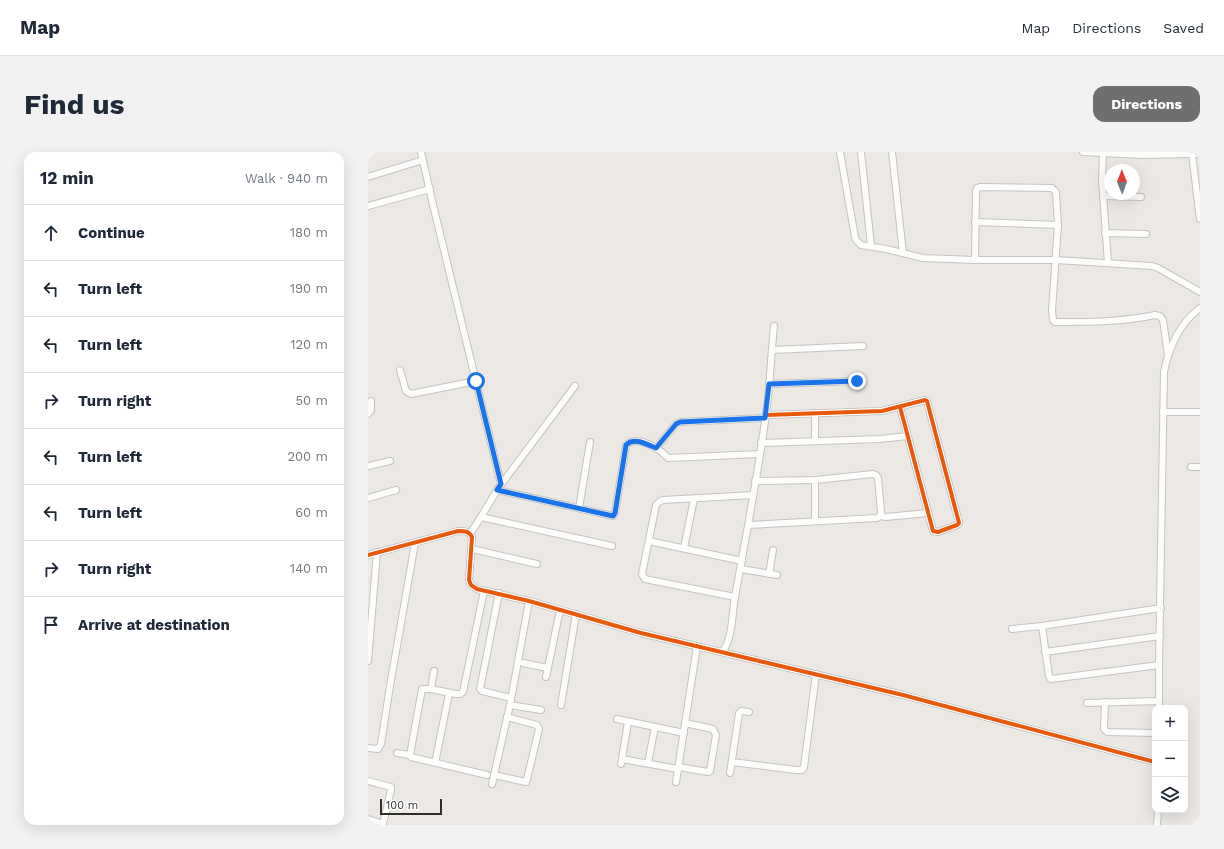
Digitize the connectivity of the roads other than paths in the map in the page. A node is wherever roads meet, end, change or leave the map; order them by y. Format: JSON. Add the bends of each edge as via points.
{"nodes":[{"id":1,"x":422,"y":152,"type":"edge"},
{"id":2,"x":840,"y":152,"type":"edge"},
{"id":3,"x":861,"y":152,"type":"edge"},
{"id":4,"x":892,"y":152,"type":"edge"},
{"id":5,"x":1083,"y":152,"type":"edge"},
{"id":6,"x":1103,"y":154,"type":"junction"},
{"id":7,"x":1140,"y":154,"type":"edge"},
{"id":8,"x":1192,"y":154,"type":"junction"},
{"id":9,"x":1200,"y":154,"type":"edge"},
{"id":10,"x":423,"y":160,"type":"junction"},
{"id":11,"x":368,"y":177,"type":"edge"},
{"id":12,"x":430,"y":189,"type":"junction"},
{"id":13,"x":1103,"y":196,"type":"junction"},
{"id":14,"x":1141,"y":197,"type":"dead end"},
{"id":15,"x":368,"y":206,"type":"edge"},
{"id":16,"x":1200,"y":219,"type":"edge"},
{"id":17,"x":976,"y":222,"type":"junction"},
{"id":18,"x":1058,"y":225,"type":"junction"},
{"id":19,"x":1106,"y":233,"type":"junction"},
{"id":20,"x":1146,"y":234,"type":"dead end"},
{"id":21,"x":871,"y":246,"type":"junction"},
{"id":22,"x":903,"y":253,"type":"junction"},
{"id":23,"x":975,"y":260,"type":"junction"},
{"id":24,"x":1056,"y":260,"type":"junction"},
{"id":25,"x":1108,"y":262,"type":"junction"},
{"id":26,"x":1200,"y":292,"type":"edge"},
{"id":27,"x":1200,"y":308,"type":"edge"},
{"id":28,"x":774,"y":326,"type":"dead end"},
{"id":29,"x":863,"y":346,"type":"dead end"},
{"id":30,"x":772,"y":350,"type":"junction"},
{"id":31,"x":1168,"y":354,"type":"junction"},
{"id":32,"x":400,"y":370,"type":"dead end"},
{"id":33,"x":476,"y":381,"type":"junction"},
{"id":34,"x":857,"y":381,"type":"dead end"},
{"id":35,"x":769,"y":384,"type":"junction"},
{"id":36,"x":575,"y":386,"type":"dead end"},
{"id":37,"x":370,"y":402,"type":"dead end"},
{"id":38,"x":900,"y":407,"type":"junction"},
{"id":39,"x":1163,"y":412,"type":"junction"},
{"id":40,"x":1200,"y":412,"type":"edge"},
{"id":41,"x":814,"y":413,"type":"junction"},
{"id":42,"x":368,"y":414,"type":"edge"},
{"id":43,"x":765,"y":416,"type":"junction"},
{"id":44,"x":907,"y":436,"type":"junction"},
{"id":45,"x":815,"y":441,"type":"junction"},
{"id":46,"x":590,"y":442,"type":"dead end"},
{"id":47,"x":762,"y":443,"type":"junction"},
{"id":48,"x":656,"y":448,"type":"junction"},
{"id":49,"x":760,"y":454,"type":"junction"},
{"id":50,"x":390,"y":461,"type":"dead end"},
{"id":51,"x":368,"y":466,"type":"edge"},
{"id":52,"x":1191,"y":467,"type":"dead end"},
{"id":53,"x":1200,"y":467,"type":"edge"},
{"id":54,"x":815,"y":480,"type":"junction"},
{"id":55,"x":755,"y":481,"type":"junction"},
{"id":56,"x":501,"y":484,"type":"junction"},
{"id":57,"x":396,"y":490,"type":"dead end"},
{"id":58,"x":497,"y":490,"type":"junction"},
{"id":59,"x":753,"y":495,"type":"junction"},
{"id":60,"x":368,"y":498,"type":"edge"},
{"id":61,"x":694,"y":499,"type":"junction"},
{"id":62,"x":578,"y":508,"type":"junction"},
{"id":63,"x":928,"y":513,"type":"junction"},
{"id":64,"x":880,"y":516,"type":"junction"},
{"id":65,"x":481,"y":517,"type":"junction"},
{"id":66,"x":815,"y":521,"type":"junction"},
{"id":67,"x":749,"y":525,"type":"junction"},
{"id":68,"x":470,"y":534,"type":"junction"},
{"id":69,"x":649,"y":541,"type":"junction"},
{"id":70,"x":415,"y":543,"type":"junction"},
{"id":71,"x":612,"y":546,"type":"dead end"},
{"id":72,"x":684,"y":548,"type":"junction"},
{"id":73,"x":472,"y":549,"type":"junction"},
{"id":74,"x":773,"y":550,"type":"dead end"},
{"id":75,"x":377,"y":552,"type":"junction"},
{"id":76,"x":368,"y":554,"type":"edge"},
{"id":77,"x":742,"y":561,"type":"junction"},
{"id":78,"x":537,"y":564,"type":"dead end"},
{"id":79,"x":741,"y":569,"type":"junction"},
{"id":80,"x":769,"y":574,"type":"junction"},
{"id":81,"x":777,"y":575,"type":"dead end"},
{"id":82,"x":484,"y":590,"type":"junction"},
{"id":83,"x":499,"y":594,"type":"junction"},
{"id":84,"x":735,"y":597,"type":"junction"},
{"id":85,"x":530,"y":601,"type":"junction"},
{"id":86,"x":1161,"y":608,"type":"junction"},
{"id":87,"x":560,"y":610,"type":"junction"},
{"id":88,"x":576,"y":614,"type":"junction"},
{"id":89,"x":1042,"y":626,"type":"junction"},
{"id":90,"x":1012,"y":629,"type":"dead end"},
{"id":91,"x":1160,"y":636,"type":"junction"},
{"id":92,"x":697,"y":646,"type":"junction"},
{"id":93,"x":722,"y":652,"type":"junction"},
{"id":94,"x":1045,"y":652,"type":"junction"},
{"id":95,"x":368,"y":661,"type":"edge"},
{"id":96,"x":523,"y":663,"type":"dead end"},
{"id":97,"x":1159,"y":664,"type":"junction"},
{"id":98,"x":548,"y":668,"type":"junction"},
{"id":99,"x":434,"y":671,"type":"dead end"},
{"id":100,"x":816,"y":674,"type":"junction"},
{"id":101,"x":546,"y":677,"type":"dead end"},
{"id":102,"x":431,"y":689,"type":"junction"},
{"id":103,"x":449,"y":694,"type":"junction"},
{"id":104,"x":511,"y":701,"type":"junction"},
{"id":105,"x":1105,"y":702,"type":"junction"},
{"id":106,"x":1087,"y":703,"type":"dead end"},
{"id":107,"x":1159,"y":705,"type":"edge"},
{"id":108,"x":561,"y":706,"type":"dead end"},
{"id":109,"x":541,"y":710,"type":"dead end"},
{"id":110,"x":749,"y":712,"type":"dead end"},
{"id":111,"x":507,"y":717,"type":"junction"},
{"id":112,"x":617,"y":719,"type":"dead end"},
{"id":113,"x":628,"y":722,"type":"junction"},
{"id":114,"x":685,"y":723,"type":"junction"},
{"id":115,"x":655,"y":727,"type":"junction"},
{"id":116,"x":684,"y":733,"type":"junction"},
{"id":117,"x":1152,"y":733,"type":"edge"},
{"id":118,"x":368,"y":748,"type":"edge"},
{"id":119,"x":397,"y":753,"type":"dead end"},
{"id":120,"x":410,"y":755,"type":"junction"},
{"id":121,"x":1152,"y":761,"type":"edge"},
{"id":122,"x":732,"y":762,"type":"junction"},
{"id":123,"x":435,"y":763,"type":"junction"},
{"id":124,"x":648,"y":763,"type":"junction"},
{"id":125,"x":679,"y":768,"type":"junction"},
{"id":126,"x":730,"y":773,"type":"dead end"},
{"id":127,"x":487,"y":775,"type":"dead end"},
{"id":128,"x":494,"y":775,"type":"junction"},
{"id":129,"x":368,"y":781,"type":"edge"},
{"id":130,"x":676,"y":782,"type":"dead end"},
{"id":131,"x":492,"y":784,"type":"dead end"},
{"id":132,"x":1158,"y":813,"type":"edge"},
{"id":133,"x":368,"y":820,"type":"edge"},
{"id":134,"x":383,"y":824,"type":"edge"},
{"id":135,"x":1157,"y":825,"type":"edge"}],
"edges":[{"from":1,"to":10,"type":"street"},
{"from":2,"to":21,"type":"street","via":[[854,237],[861,244]]},
{"from":3,"to":21,"type":"street"},
{"from":4,"to":22,"type":"street"},
{"from":5,"to":6,"type":"street"},
{"from":6,"to":7,"type":"street"},
{"from":6,"to":13,"type":"street"},
{"from":7,"to":8,"type":"street"},
{"from":8,"to":9,"type":"street"},
{"from":8,"to":16,"type":"street"},
{"from":10,"to":11,"type":"street"},
{"from":10,"to":12,"type":"street"},
{"from":12,"to":15,"type":"street"},
{"from":12,"to":33,"type":"street"},
{"from":13,"to":14,"type":"street"},
{"from":13,"to":19,"type":"street"},
{"from":17,"to":18,"type":"street"},
{"from":17,"to":18,"type":"street","via":[[977,188],[1052,188],[1056,192]]},
{"from":17,"to":23,"type":"street"},
{"from":18,"to":24,"type":"street"},
{"from":19,"to":20,"type":"street"},
{"from":19,"to":25,"type":"street"},
{"from":21,"to":22,"type":"street"},
{"from":22,"to":23,"type":"street","via":[[923,258]]},
{"from":23,"to":24,"type":"street"},
{"from":24,"to":25,"type":"street"},
{"from":24,"to":31,"type":"street","via":[[1052,310],[1054,321],[1102,322],[1160,316]]},
{"from":25,"to":26,"type":"street","via":[[1152,266]]},
{"from":27,"to":31,"type":"street","via":[[1180,328]]},
{"from":28,"to":30,"type":"street"},
{"from":29,"to":30,"type":"street"},
{"from":30,"to":35,"type":"street"},
{"from":31,"to":39,"type":"street","via":[[1164,372]]},
{"from":32,"to":33,"type":"street","via":[[406,390],[411,394]]},
{"from":33,"to":56,"type":"street"},
{"from":34,"to":35,"type":"street"},
{"from":35,"to":43,"type":"street"},
{"from":36,"to":56,"type":"street"},
{"from":37,"to":42,"type":"street","via":[[371,410]]},
{"from":38,"to":41,"type":"street","via":[[871,412]]},
{"from":38,"to":44,"type":"street"},
{"from":38,"to":63,"type":"street","via":[[925,400],[928,402],[959,522],[935,532]]},
{"from":39,"to":40,"type":"street"},
{"from":39,"to":86,"type":"street"},
{"from":41,"to":43,"type":"street"},
{"from":41,"to":45,"type":"street"},
{"from":43,"to":47,"type":"street"},
{"from":43,"to":48,"type":"street","via":[[680,422]]},
{"from":44,"to":45,"type":"street"},
{"from":44,"to":63,"type":"street"},
{"from":45,"to":47,"type":"street"},
{"from":46,"to":62,"type":"street"},
{"from":47,"to":49,"type":"street"},
{"from":48,"to":49,"type":"street","via":[[668,458]]},
{"from":48,"to":62,"type":"street","via":[[632,441],[626,445],[613,516]]},
{"from":49,"to":55,"type":"street"},
{"from":50,"to":51,"type":"street"},
{"from":52,"to":53,"type":"street"},
{"from":54,"to":55,"type":"street"},
{"from":54,"to":64,"type":"street","via":[[876,475],[882,512]]},
{"from":54,"to":66,"type":"street"},
{"from":55,"to":59,"type":"street"},
{"from":56,"to":58,"type":"street"},
{"from":57,"to":60,"type":"street"},
{"from":58,"to":62,"type":"street"},
{"from":58,"to":65,"type":"street"},
{"from":59,"to":61,"type":"street"},
{"from":59,"to":67,"type":"street"},
{"from":61,"to":69,"type":"street","via":[[659,502],[656,505]]},
{"from":61,"to":72,"type":"street"},
{"from":63,"to":64,"type":"street"},
{"from":64,"to":66,"type":"street"},
{"from":65,"to":68,"type":"street"},
{"from":65,"to":71,"type":"street"},
{"from":66,"to":67,"type":"street"},
{"from":67,"to":77,"type":"street"},
{"from":68,"to":70,"type":"street","via":[[465,531],[458,532]]},
{"from":68,"to":73,"type":"street"},
{"from":69,"to":72,"type":"street"},
{"from":69,"to":84,"type":"street","via":[[642,574],[645,579]]},
{"from":70,"to":75,"type":"street"},
{"from":70,"to":118,"type":"street","via":[[381,744],[378,749]]},
{"from":72,"to":77,"type":"street"},
{"from":73,"to":78,"type":"street"},
{"from":73,"to":82,"type":"street","via":[[469,580],[477,589]]},
{"from":74,"to":80,"type":"street"},
{"from":75,"to":76,"type":"street"},
{"from":75,"to":95,"type":"street"},
{"from":77,"to":79,"type":"street"},
{"from":79,"to":80,"type":"street"},
{"from":79,"to":84,"type":"street"},
{"from":80,"to":81,"type":"street"},
{"from":82,"to":83,"type":"street"},
{"from":82,"to":103,"type":"street","via":[[463,692]]},
{"from":83,"to":85,"type":"street"},
{"from":83,"to":104,"type":"street","via":[[480,689]]},
{"from":84,"to":93,"type":"street","via":[[729,637]]},
{"from":85,"to":87,"type":"street"},
{"from":85,"to":104,"type":"street"},
{"from":86,"to":89,"type":"street"},
{"from":86,"to":91,"type":"street"},
{"from":87,"to":88,"type":"street"},
{"from":87,"to":98,"type":"street"},
{"from":88,"to":92,"type":"street","via":[[640,633]]},
{"from":88,"to":108,"type":"street"},
{"from":89,"to":90,"type":"street"},
{"from":89,"to":94,"type":"street"},
{"from":91,"to":94,"type":"street"},
{"from":91,"to":97,"type":"street"},
{"from":92,"to":93,"type":"street"},
{"from":92,"to":114,"type":"street"},
{"from":93,"to":100,"type":"street"},
{"from":94,"to":97,"type":"street","via":[[1052,679]]},
{"from":96,"to":98,"type":"street"},
{"from":97,"to":107,"type":"street"},
{"from":98,"to":101,"type":"street"},
{"from":99,"to":102,"type":"street"},
{"from":100,"to":121,"type":"street"},
{"from":100,"to":122,"type":"street","via":[[802,770]]},
{"from":102,"to":103,"type":"street"},
{"from":102,"to":120,"type":"street","via":[[422,689]]},
{"from":103,"to":123,"type":"street"},
{"from":104,"to":109,"type":"street"},
{"from":104,"to":111,"type":"street"},
{"from":105,"to":106,"type":"street"},
{"from":105,"to":107,"type":"street"},
{"from":105,"to":117,"type":"street","via":[[1104,728],[1107,732]]},
{"from":110,"to":122,"type":"street","via":[[742,710],[739,713]]},
{"from":111,"to":128,"type":"street"},
{"from":111,"to":128,"type":"street","via":[[537,725],[539,729],[526,782]]},
{"from":112,"to":113,"type":"street"},
{"from":113,"to":115,"type":"street"},
{"from":113,"to":124,"type":"street","via":[[621,761]]},
{"from":114,"to":116,"type":"street"},
{"from":114,"to":125,"type":"street","via":[[713,730],[716,735],[710,771]]},
{"from":115,"to":116,"type":"street"},
{"from":115,"to":124,"type":"street"},
{"from":116,"to":125,"type":"street"},
{"from":119,"to":120,"type":"street"},
{"from":120,"to":123,"type":"street"},
{"from":122,"to":126,"type":"street"},
{"from":123,"to":127,"type":"street"},
{"from":124,"to":125,"type":"street"},
{"from":125,"to":130,"type":"street"},
{"from":128,"to":131,"type":"street"},
{"from":129,"to":134,"type":"street","via":[[391,787]]},
{"from":132,"to":135,"type":"street"},
{"from":133,"to":134,"type":"street"}]}
